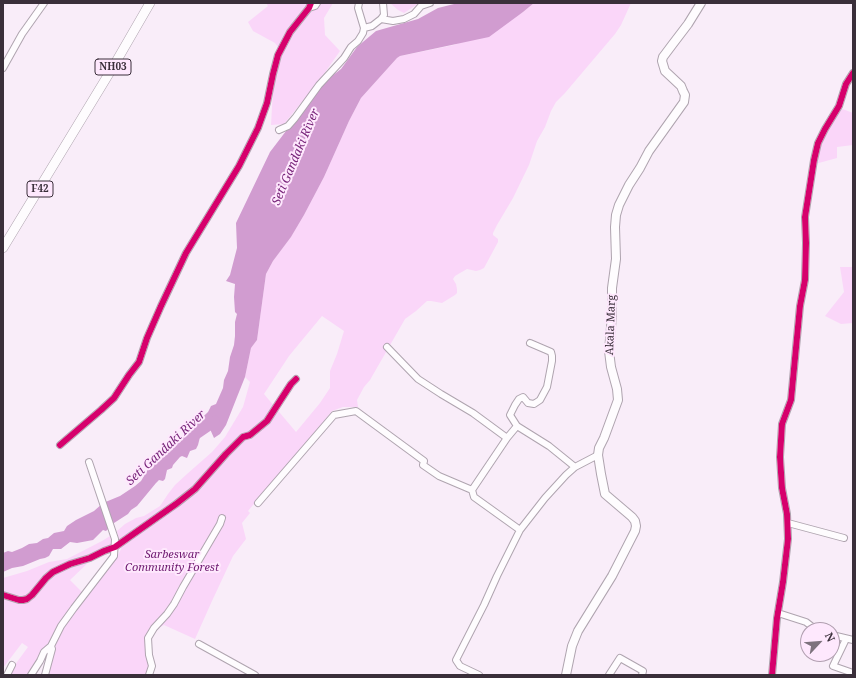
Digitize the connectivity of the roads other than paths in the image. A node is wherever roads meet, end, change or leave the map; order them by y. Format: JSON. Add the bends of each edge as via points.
{"nodes":[{"id":1,"x":44,"y":3,"type":"edge"},
{"id":2,"x":150,"y":3,"type":"edge"},
{"id":3,"x":317,"y":3,"type":"edge"},
{"id":4,"x":359,"y":3,"type":"edge"},
{"id":5,"x":383,"y":3,"type":"edge"},
{"id":6,"x":430,"y":3,"type":"edge"},
{"id":7,"x":701,"y":3,"type":"edge"},
{"id":8,"x":310,"y":6,"type":"edge"},
{"id":9,"x":381,"y":19,"type":"junction"},
{"id":10,"x":364,"y":28,"type":"junction"},
{"id":11,"x":3,"y":68,"type":"edge"},
{"id":12,"x":853,"y":74,"type":"edge"},
{"id":13,"x":76,"y":130,"type":"joint"},
{"id":14,"x":279,"y":130,"type":"dead end"},
{"id":15,"x":3,"y":248,"type":"edge"},
{"id":16,"x":530,"y":343,"type":"dead end"},
{"id":17,"x":387,"y":347,"type":"dead end"},
{"id":18,"x":296,"y":379,"type":"dead end"},
{"id":19,"x":517,"y":426,"type":"junction"},
{"id":20,"x":507,"y":438,"type":"junction"},
{"id":21,"x":60,"y":445,"type":"dead end"},
{"id":22,"x":598,"y":455,"type":"junction"},
{"id":23,"x":89,"y":462,"type":"dead end"},
{"id":24,"x":575,"y":467,"type":"junction"},
{"id":25,"x":472,"y":490,"type":"junction"},
{"id":26,"x":258,"y":503,"type":"dead end"},
{"id":27,"x":222,"y":518,"type":"dead end"},
{"id":28,"x":788,"y":523,"type":"junction"},
{"id":29,"x":520,"y":530,"type":"junction"},
{"id":30,"x":844,"y":538,"type":"dead end"},
{"id":31,"x":115,"y":546,"type":"junction"},
{"id":32,"x":3,"y":595,"type":"edge"},
{"id":33,"x":778,"y":613,"type":"junction"},
{"id":34,"x":806,"y":622,"type":"edge"},
{"id":35,"x":840,"y":637,"type":"edge"},
{"id":36,"x":846,"y":639,"type":"junction"},
{"id":37,"x":853,"y":640,"type":"edge"},
{"id":38,"x":199,"y":644,"type":"dead end"},
{"id":39,"x":51,"y":646,"type":"junction"},
{"id":40,"x":12,"y":665,"type":"dead end"},
{"id":41,"x":853,"y":672,"type":"edge"},
{"id":42,"x":7,"y":675,"type":"edge"},
{"id":43,"x":31,"y":675,"type":"edge"},
{"id":44,"x":45,"y":675,"type":"edge"},
{"id":45,"x":149,"y":675,"type":"edge"},
{"id":46,"x":255,"y":675,"type":"edge"},
{"id":47,"x":478,"y":675,"type":"edge"},
{"id":48,"x":566,"y":675,"type":"edge"},
{"id":49,"x":609,"y":675,"type":"edge"},
{"id":50,"x":642,"y":675,"type":"edge"},
{"id":51,"x":772,"y":675,"type":"edge"}],
"edges":[{"from":1,"to":11,"type":"street","via":[[22,34]]},
{"from":2,"to":13,"type":"highway","number":"NH03"},
{"from":3,"to":8,"type":"street"},
{"from":4,"to":10,"type":"street"},
{"from":5,"to":9,"type":"street","via":[[384,15]]},
{"from":6,"to":9,"type":"street","via":[[421,6],[414,14],[404,19]]},
{"from":7,"to":22,"type":"main road","name":"Akala Marg","via":[[662,61],[665,71],[681,86],[685,95],[684,102],[649,151],[617,210],[609,351],[618,400]]},
{"from":8,"to":21,"type":"street","via":[[290,32],[278,55],[267,103],[258,128],[239,166],[186,253],[147,338],[139,362],[114,398]]},
{"from":9,"to":10,"type":"street"},
{"from":10,"to":14,"type":"street","via":[[358,41],[319,85],[295,118],[288,126]]},
{"from":12,"to":28,"type":"street","via":[[818,144],[805,217],[804,280],[791,400],[782,424],[780,457]]},
{"from":13,"to":15,"type":"highway","number":"F42"},
{"from":16,"to":19,"type":"street","via":[[551,352],[552,361],[547,387],[540,400],[534,404],[528,403],[523,397],[518,399],[510,415]]},
{"from":17,"to":20,"type":"street","via":[[418,379],[473,413]]},
{"from":18,"to":31,"type":"street","via":[[267,421],[250,435],[243,437],[195,489]]},
{"from":19,"to":20,"type":"street"},
{"from":19,"to":24,"type":"street","via":[[549,446]]},
{"from":20,"to":25,"type":"street"},
{"from":22,"to":24,"type":"street"},
{"from":22,"to":48,"type":"main road","name":"Akala Marg","via":[[605,494],[632,517],[636,526],[612,576],[578,632],[572,646]]},
{"from":23,"to":31,"type":"street","via":[[115,539]]},
{"from":24,"to":29,"type":"street","via":[[545,498]]},
{"from":25,"to":26,"type":"street","via":[[439,476],[423,465],[424,461],[356,411],[334,415]]},
{"from":25,"to":29,"type":"street","via":[[474,497]]},
{"from":27,"to":45,"type":"street","via":[[174,604],[148,638],[152,666]]},
{"from":28,"to":30,"type":"street"},
{"from":28,"to":33,"type":"street"},
{"from":29,"to":47,"type":"street","via":[[456,660],[460,666]]},
{"from":31,"to":32,"type":"street","via":[[52,572],[27,600]]},
{"from":31,"to":39,"type":"street","via":[[114,556],[61,626]]},
{"from":33,"to":34,"type":"street"},
{"from":33,"to":51,"type":"street"},
{"from":35,"to":36,"type":"street"},
{"from":36,"to":37,"type":"street"},
{"from":36,"to":41,"type":"street","via":[[833,666]]},
{"from":38,"to":46,"type":"street"},
{"from":39,"to":43,"type":"street","via":[[44,652]]},
{"from":39,"to":44,"type":"street"},
{"from":40,"to":42,"type":"street"},
{"from":49,"to":50,"type":"street","via":[[620,658],[643,671]]}]}
